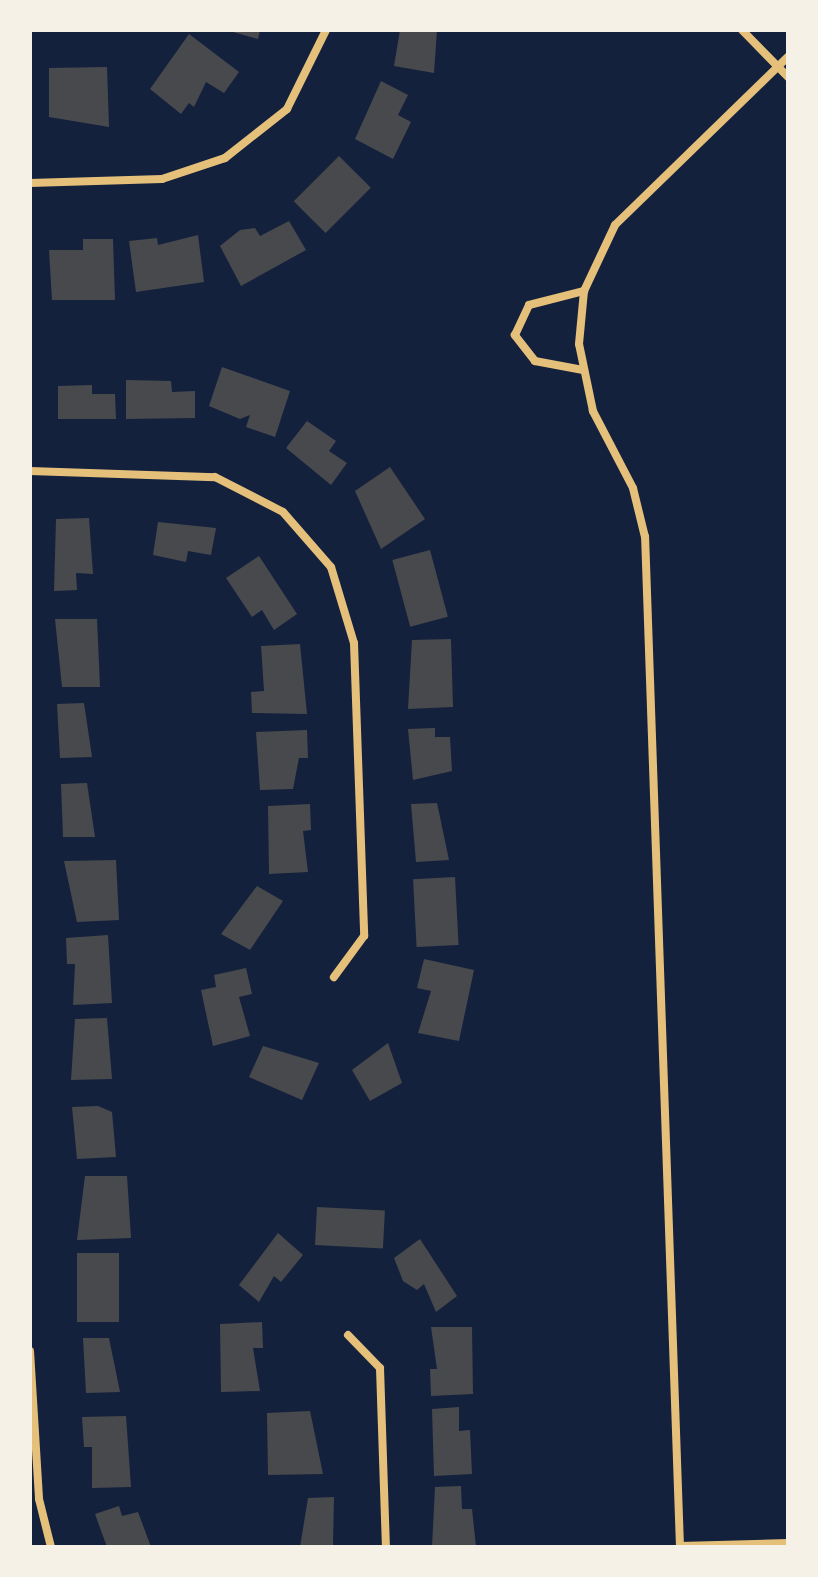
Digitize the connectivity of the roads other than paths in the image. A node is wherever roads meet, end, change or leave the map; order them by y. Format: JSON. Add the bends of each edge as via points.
{"nodes":[{"id":1,"x":326,"y":30,"type":"edge"},
{"id":2,"x":742,"y":30,"type":"edge"},
{"id":3,"x":788,"y":57,"type":"edge"},
{"id":4,"x":778,"y":67,"type":"junction"},
{"id":5,"x":788,"y":77,"type":"edge"},
{"id":6,"x":30,"y":183,"type":"edge"},
{"id":7,"x":584,"y":291,"type":"junction"},
{"id":8,"x":583,"y":370,"type":"junction"},
{"id":9,"x":30,"y":471,"type":"edge"},
{"id":10,"x":334,"y":977,"type":"dead end"},
{"id":11,"x":348,"y":1335,"type":"dead end"},
{"id":12,"x":30,"y":1351,"type":"edge"},
{"id":13,"x":34,"y":1500,"type":"edge"},
{"id":14,"x":788,"y":1543,"type":"edge"},
{"id":15,"x":680,"y":1546,"type":"edge"},
{"id":16,"x":51,"y":1547,"type":"edge"},
{"id":17,"x":386,"y":1547,"type":"edge"}],
"edges":[{"from":1,"to":6,"type":"street","via":[[287,109],[225,158],[162,179]]},
{"from":2,"to":4,"type":"street"},
{"from":3,"to":4,"type":"street"},
{"from":4,"to":5,"type":"street"},
{"from":4,"to":7,"type":"street","via":[[625,212]]},
{"from":7,"to":8,"type":"street"},
{"from":7,"to":8,"type":"street","via":[[529,305],[515,335],[535,361]]},
{"from":8,"to":15,"type":"street","via":[[593,411],[633,488],[645,537]]},
{"from":9,"to":10,"type":"street","via":[[215,477],[283,512],[331,567],[354,643],[364,936]]},
{"from":11,"to":17,"type":"street","via":[[380,1368]]},
{"from":12,"to":13,"type":"street"},
{"from":13,"to":16,"type":"street"},
{"from":14,"to":15,"type":"street"}]}
